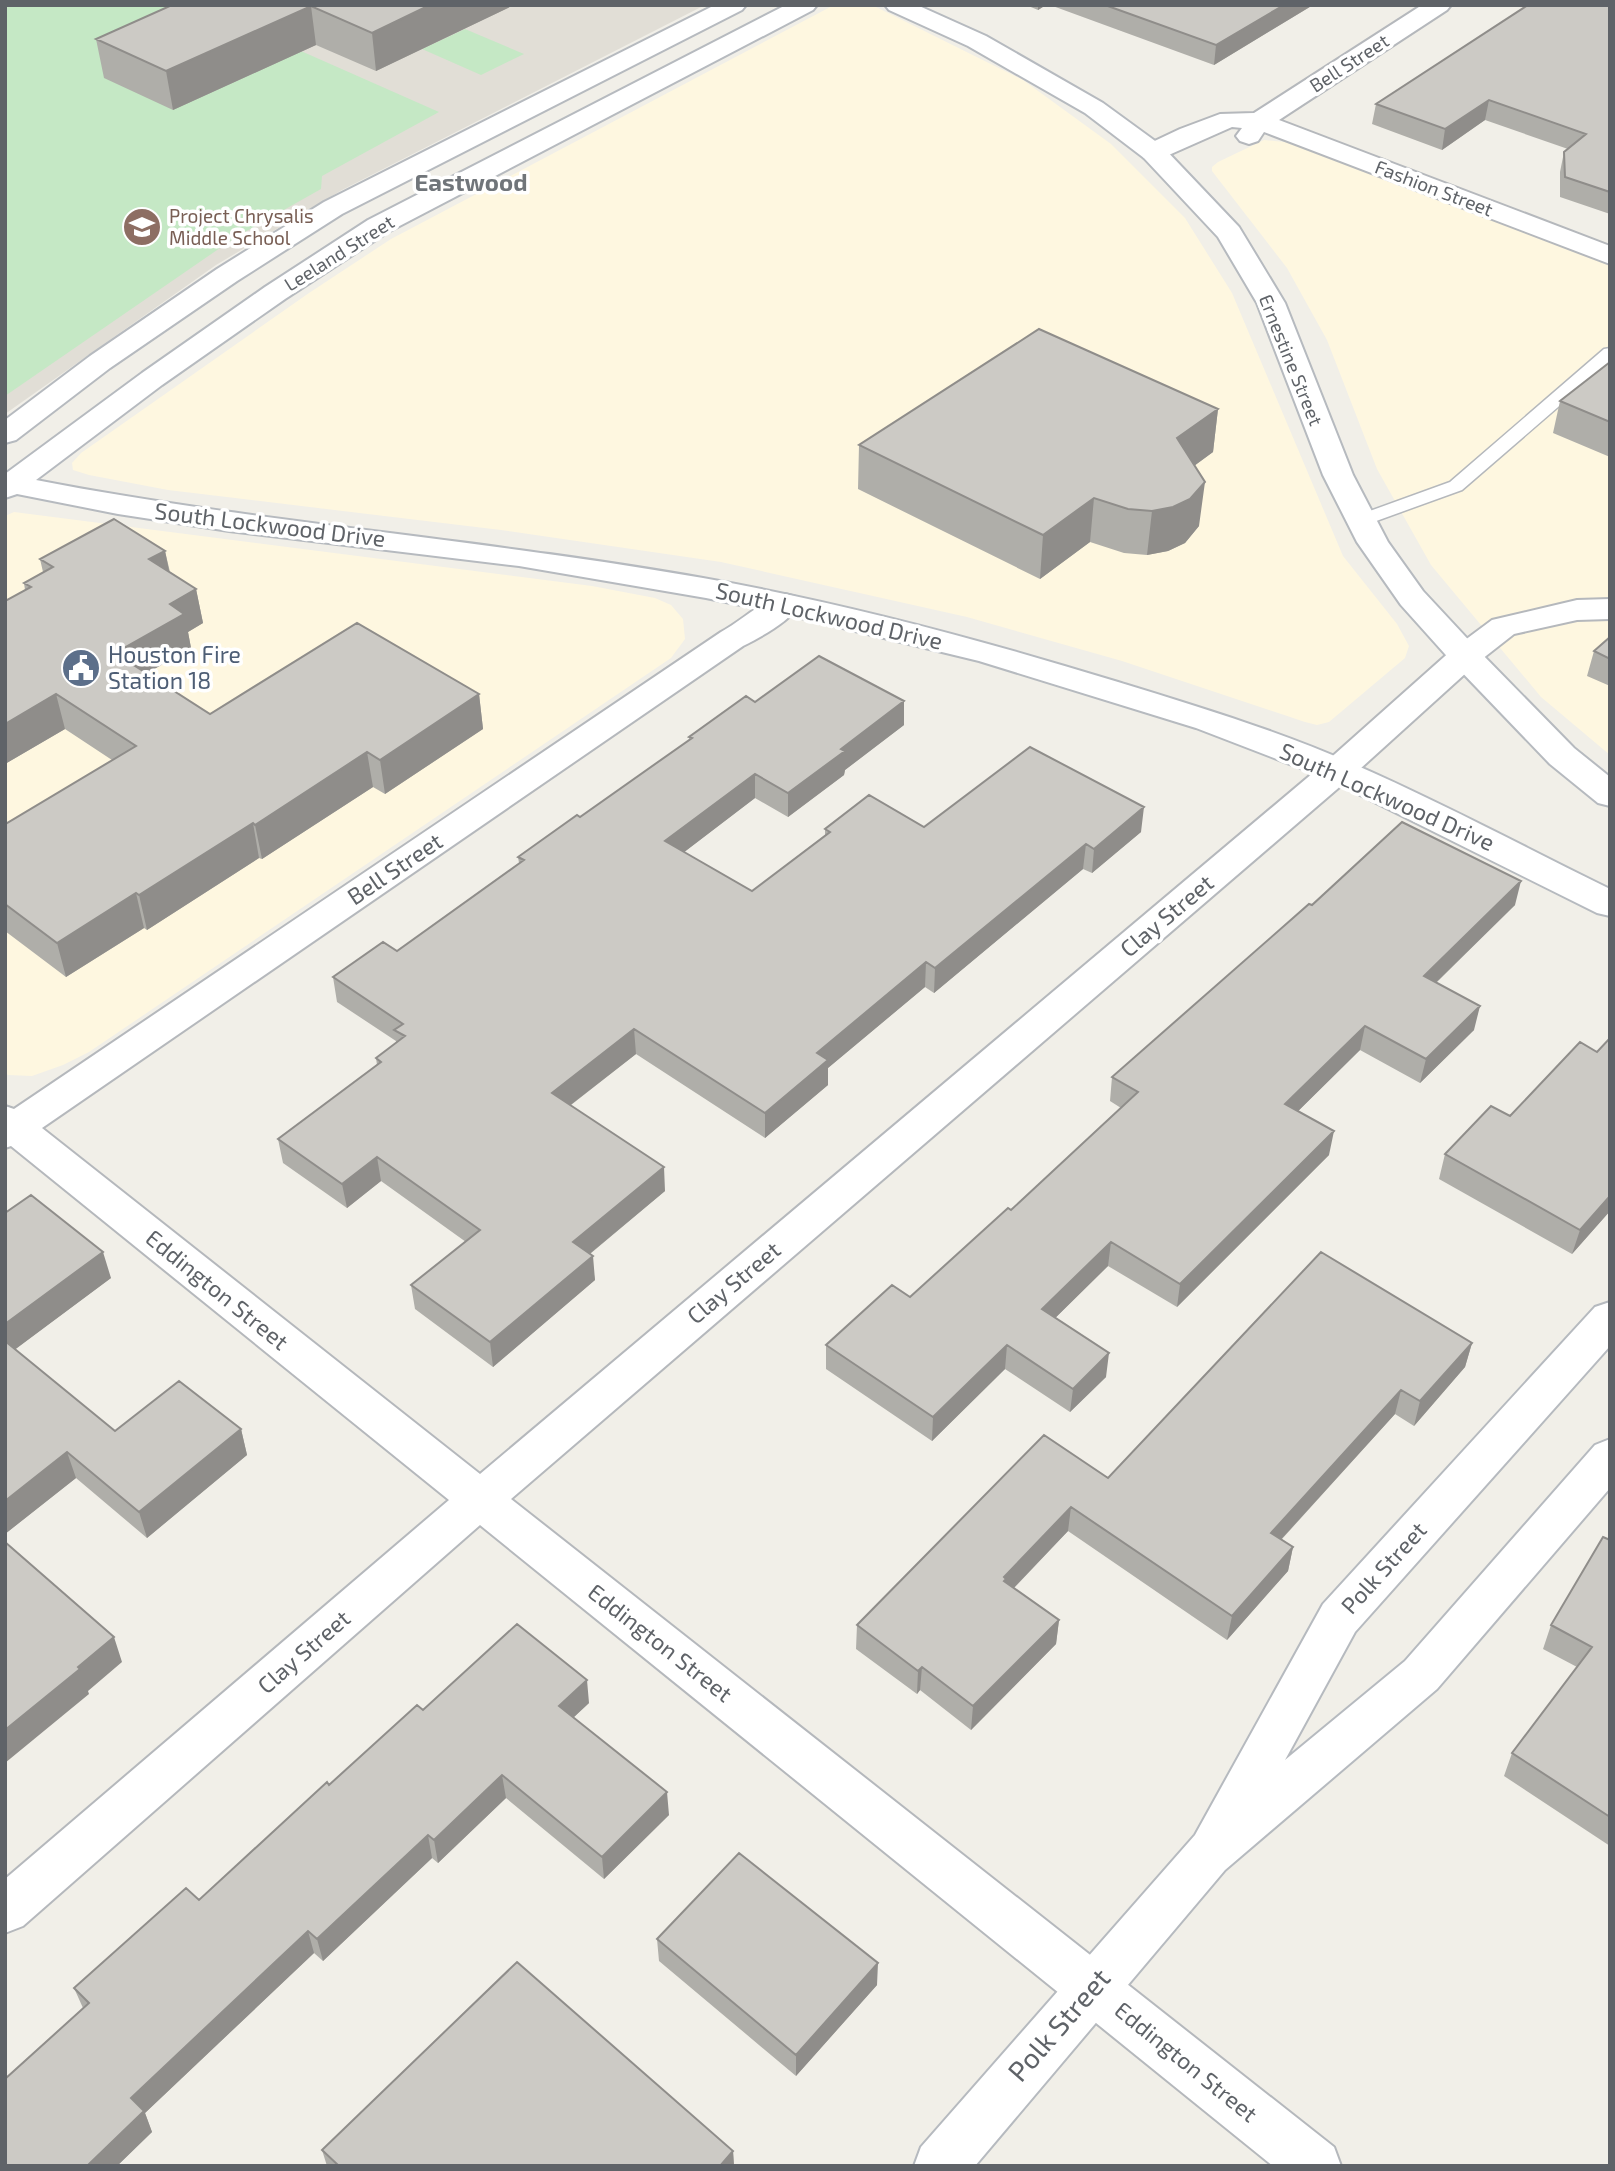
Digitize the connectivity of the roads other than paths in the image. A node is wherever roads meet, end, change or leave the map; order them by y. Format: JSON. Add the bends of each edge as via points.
{"nodes":[{"id":1,"x":734,"y":5,"type":"edge"},
{"id":2,"x":805,"y":5,"type":"edge"},
{"id":3,"x":897,"y":5,"type":"edge"},
{"id":4,"x":1439,"y":5,"type":"edge"},
{"id":5,"x":1259,"y":121,"type":"junction"},
{"id":6,"x":1153,"y":152,"type":"junction"},
{"id":7,"x":415,"y":167,"type":"junction"},
{"id":8,"x":455,"y":187,"type":"junction"},
{"id":9,"x":1610,"y":256,"type":"edge"},
{"id":10,"x":1610,"y":353,"type":"edge"},
{"id":11,"x":5,"y":434,"type":"edge"},
{"id":12,"x":7,"y":486,"type":"edge"},
{"id":13,"x":1362,"y":520,"type":"junction"},
{"id":14,"x":785,"y":604,"type":"junction"},
{"id":15,"x":1610,"y":609,"type":"edge"},
{"id":16,"x":1465,"y":656,"type":"junction"},
{"id":17,"x":1338,"y":770,"type":"junction"},
{"id":18,"x":1610,"y":795,"type":"edge"},
{"id":19,"x":1610,"y":904,"type":"edge"},
{"id":20,"x":8,"y":1127,"type":"edge"},
{"id":21,"x":1610,"y":1318,"type":"edge"},
{"id":22,"x":1610,"y":1457,"type":"edge"},
{"id":23,"x":479,"y":1500,"type":"junction"},
{"id":24,"x":1208,"y":1854,"type":"junction"},
{"id":25,"x":5,"y":1910,"type":"edge"},
{"id":26,"x":1092,"y":1987,"type":"junction"},
{"id":27,"x":940,"y":2166,"type":"edge"},
{"id":28,"x":1315,"y":2166,"type":"edge"}],
"edges":[{"from":1,"to":7,"type":"main road","name":"Leeland Street"},
{"from":2,"to":8,"type":"main road","name":"Leeland Street"},
{"from":3,"to":6,"type":"main road","name":"Ernestine Street","via":[[1036,73]]},
{"from":4,"to":5,"type":"main road","name":"Bell Street"},
{"from":5,"to":6,"type":"main road","name":"Bell Street","via":[[1250,135],[1208,151]]},
{"from":5,"to":9,"type":"main road","name":"Fashion Street"},
{"from":6,"to":13,"type":"main road","name":"Ernestine Street","via":[[1229,233],[1271,303],[1338,475]]},
{"from":7,"to":8,"type":"main road"},
{"from":7,"to":11,"type":"main road","name":"Leeland Street","via":[[334,208],[227,275]]},
{"from":8,"to":12,"type":"main road","name":"Leeland Street","via":[[378,226],[275,293]]},
{"from":10,"to":13,"type":"lane","via":[[1456,486]]},
{"from":12,"to":14,"type":"main road","name":"South Lockwood Drive","via":[[229,522],[519,557]]},
{"from":13,"to":16,"type":"main road","name":"Ernestine Street","via":[[1412,598]]},
{"from":14,"to":17,"type":"main road","name":"South Lockwood Drive","via":[[989,653],[1208,721]]},
{"from":14,"to":20,"type":"main road","name":"Bell Street"},
{"from":15,"to":16,"type":"main road","name":"Clay Street","via":[[1577,610],[1503,626]]},
{"from":16,"to":17,"type":"main road","name":"Clay Street"},
{"from":16,"to":18,"type":"main road","name":"Ernestine Street","via":[[1562,756]]},
{"from":17,"to":19,"type":"main road","name":"South Lockwood Drive"},
{"from":17,"to":23,"type":"main road","name":"Clay Street"},
{"from":20,"to":23,"type":"main road","name":"Eddington Street"},
{"from":21,"to":24,"type":"main road","name":"Polk Street","via":[[1339,1618]]},
{"from":22,"to":24,"type":"main road","name":"Polk Street","via":[[1421,1675]]},
{"from":23,"to":25,"type":"main road","name":"Clay Street"},
{"from":23,"to":26,"type":"main road","name":"Eddington Street"},
{"from":24,"to":26,"type":"main road","name":"Polk Street"},
{"from":26,"to":27,"type":"main road","name":"Polk Street"},
{"from":26,"to":28,"type":"main road","name":"Eddington Street"}]}
